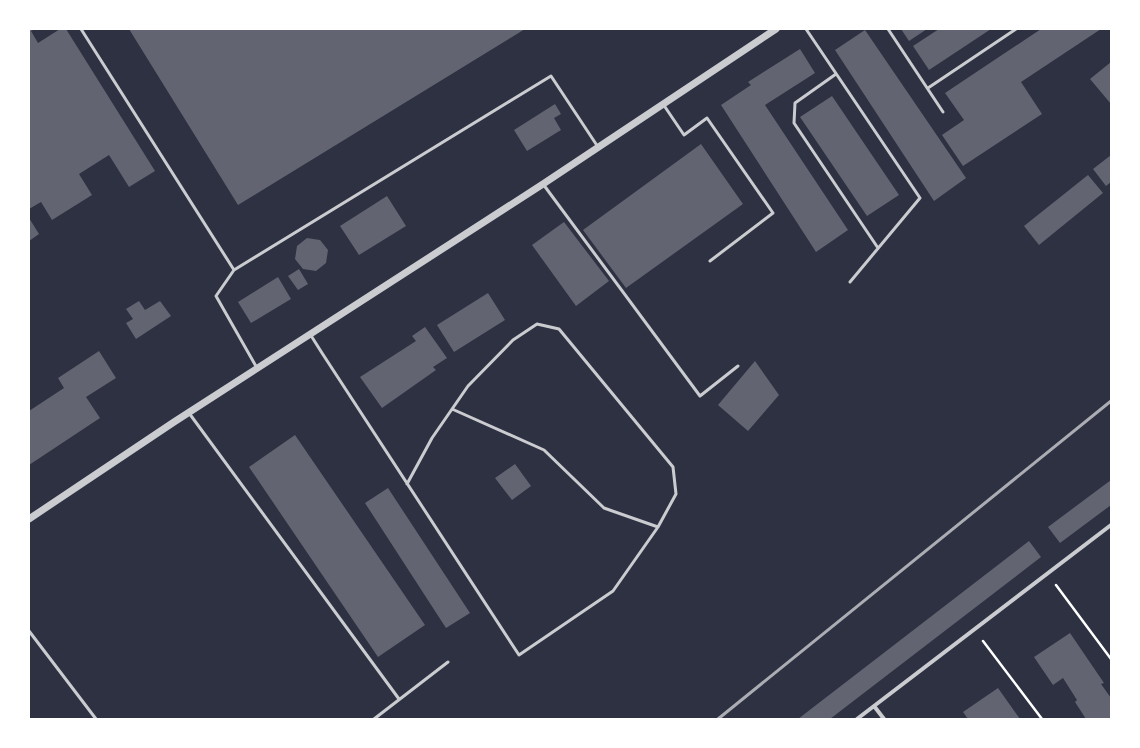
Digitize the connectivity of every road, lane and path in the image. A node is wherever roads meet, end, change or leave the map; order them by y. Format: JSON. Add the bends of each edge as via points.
{"nodes":[{"id":1,"x":81,"y":29,"type":"edge"},
{"id":2,"x":776,"y":29,"type":"edge"},
{"id":3,"x":806,"y":29,"type":"edge"},
{"id":4,"x":888,"y":29,"type":"edge"},
{"id":5,"x":1016,"y":29,"type":"edge"},
{"id":6,"x":836,"y":74,"type":"junction"},
{"id":7,"x":928,"y":88,"type":"junction"},
{"id":8,"x":663,"y":104,"type":"junction"},
{"id":9,"x":943,"y":112,"type":"dead end"},
{"id":10,"x":598,"y":147,"type":"junction"},
{"id":11,"x":543,"y":184,"type":"junction"},
{"id":12,"x":878,"y":248,"type":"junction"},
{"id":13,"x":710,"y":261,"type":"dead end"},
{"id":14,"x":234,"y":270,"type":"junction"},
{"id":15,"x":850,"y":282,"type":"dead end"},
{"id":16,"x":310,"y":334,"type":"junction"},
{"id":17,"x":738,"y":366,"type":"dead end"},
{"id":18,"x":257,"y":368,"type":"junction"},
{"id":19,"x":452,"y":409,"type":"junction"},
{"id":20,"x":189,"y":412,"type":"junction"},
{"id":21,"x":407,"y":484,"type":"junction"},
{"id":22,"x":29,"y":519,"type":"edge"},
{"id":23,"x":1111,"y":524,"type":"edge"},
{"id":24,"x":658,"y":527,"type":"junction"},
{"id":25,"x":1056,"y":585,"type":"dead end"},
{"id":26,"x":29,"y":631,"type":"edge"},
{"id":27,"x":983,"y":641,"type":"dead end"},
{"id":28,"x":1111,"y":659,"type":"edge"},
{"id":29,"x":448,"y":662,"type":"dead end"},
{"id":30,"x":400,"y":699,"type":"junction"},
{"id":31,"x":874,"y":706,"type":"junction"},
{"id":32,"x":96,"y":719,"type":"edge"},
{"id":33,"x":374,"y":719,"type":"edge"},
{"id":34,"x":857,"y":719,"type":"edge"},
{"id":35,"x":884,"y":719,"type":"edge"},
{"id":36,"x":1042,"y":719,"type":"edge"}],
"edges":[{"from":1,"to":14,"type":"lane"},
{"from":2,"to":8,"type":"street"},
{"from":3,"to":6,"type":"lane"},
{"from":4,"to":7,"type":"lane"},
{"from":5,"to":7,"type":"lane"},
{"from":6,"to":12,"type":"lane","via":[[920,198]]},
{"from":6,"to":12,"type":"lane","via":[[795,103],[794,123]]},
{"from":7,"to":9,"type":"lane"},
{"from":8,"to":10,"type":"street"},
{"from":8,"to":13,"type":"lane","via":[[684,134],[707,118],[773,213]]},
{"from":10,"to":11,"type":"street"},
{"from":10,"to":14,"type":"lane","via":[[551,76]]},
{"from":11,"to":16,"type":"street"},
{"from":11,"to":17,"type":"lane","via":[[700,396]]},
{"from":12,"to":15,"type":"lane"},
{"from":14,"to":18,"type":"lane","via":[[216,296]]},
{"from":16,"to":18,"type":"street"},
{"from":16,"to":21,"type":"lane"},
{"from":18,"to":20,"type":"street"},
{"from":19,"to":21,"type":"lane","via":[[432,438]]},
{"from":19,"to":24,"type":"lane","via":[[544,450],[604,508]]},
{"from":19,"to":24,"type":"lane","via":[[468,386],[513,340],[537,324],[559,328],[673,467],[676,494]]},
{"from":20,"to":22,"type":"street"},
{"from":20,"to":30,"type":"lane"},
{"from":21,"to":24,"type":"lane","via":[[519,655],[613,591]]},
{"from":23,"to":31,"type":"street"},
{"from":25,"to":28,"type":"path"},
{"from":26,"to":32,"type":"lane"},
{"from":27,"to":36,"type":"path"},
{"from":29,"to":30,"type":"lane"},
{"from":30,"to":33,"type":"lane"},
{"from":31,"to":34,"type":"street"},
{"from":31,"to":35,"type":"street"}]}
